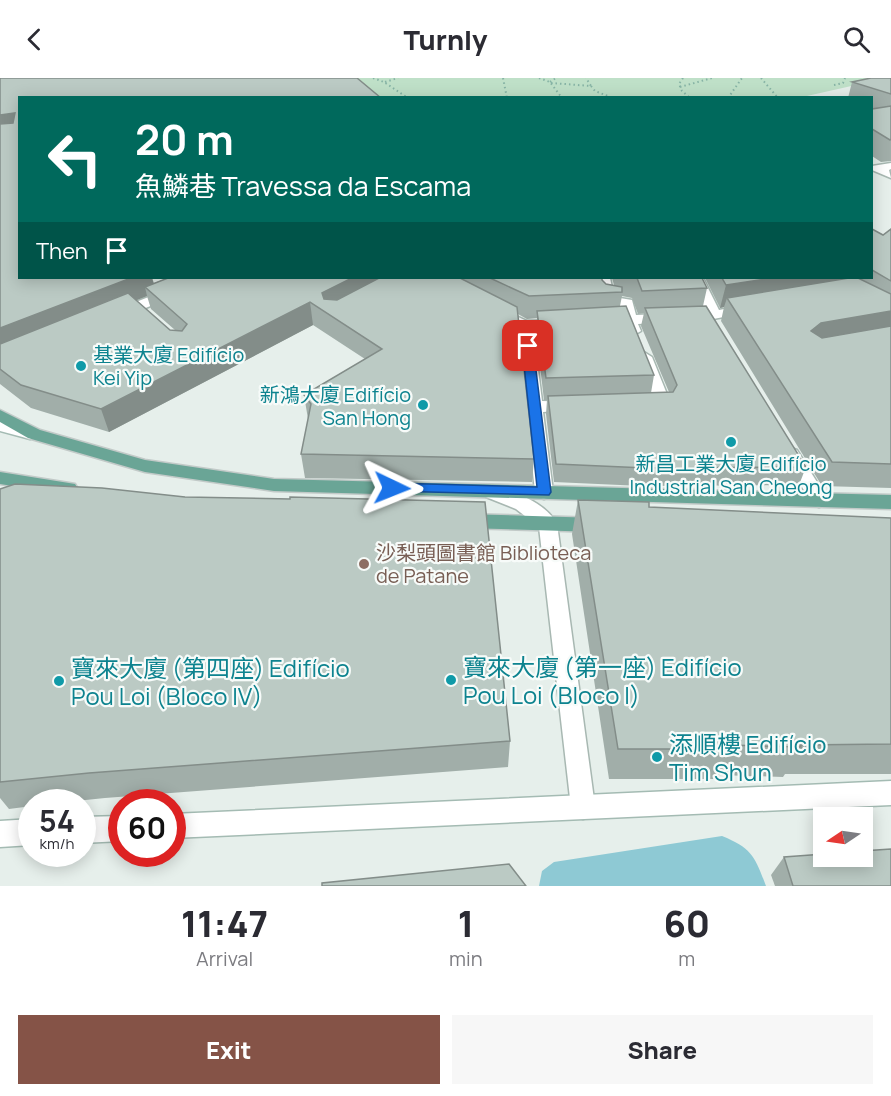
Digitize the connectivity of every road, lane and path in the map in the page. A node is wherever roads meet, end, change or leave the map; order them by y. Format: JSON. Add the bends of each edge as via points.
{"nodes":[{"id":1,"x":373,"y":78,"type":"edge"},
{"id":2,"x":398,"y":78,"type":"edge"},
{"id":3,"x":503,"y":78,"type":"edge"},
{"id":4,"x":539,"y":78,"type":"edge"},
{"id":5,"x":556,"y":78,"type":"edge"},
{"id":6,"x":586,"y":78,"type":"edge"},
{"id":7,"x":683,"y":78,"type":"edge"},
{"id":8,"x":712,"y":78,"type":"edge"},
{"id":9,"x":742,"y":78,"type":"edge"},
{"id":10,"x":761,"y":78,"type":"edge"},
{"id":11,"x":845,"y":78,"type":"edge"},
{"id":12,"x":384,"y":82,"type":"junction"},
{"id":13,"x":550,"y":83,"type":"junction"},
{"id":14,"x":834,"y":85,"type":"dead end"},
{"id":15,"x":591,"y":86,"type":"junction"},
{"id":16,"x":680,"y":87,"type":"junction"},
{"id":17,"x":405,"y":96,"type":"edge"},
{"id":18,"x":507,"y":96,"type":"edge"},
{"id":19,"x":560,"y":96,"type":"edge"},
{"id":20,"x":608,"y":96,"type":"edge"},
{"id":21,"x":688,"y":96,"type":"edge"},
{"id":22,"x":729,"y":96,"type":"edge"},
{"id":23,"x":776,"y":96,"type":"edge"},
{"id":24,"x":891,"y":166,"type":"edge"},
{"id":25,"x":891,"y":176,"type":"edge"},
{"id":26,"x":873,"y":182,"type":"edge"},
{"id":27,"x":204,"y":279,"type":"edge"},
{"id":28,"x":603,"y":279,"type":"edge"},
{"id":29,"x":696,"y":279,"type":"edge"},
{"id":30,"x":483,"y":304,"type":"edge"},
{"id":31,"x":137,"y":307,"type":"junction"},
{"id":32,"x":759,"y":307,"type":"edge"},
{"id":33,"x":712,"y":319,"type":"junction"},
{"id":34,"x":105,"y":320,"type":"edge"},
{"id":35,"x":629,"y":320,"type":"junction"},
{"id":36,"x":152,"y":321,"type":"edge"},
{"id":37,"x":596,"y":322,"type":"edge"},
{"id":38,"x":574,"y":323,"type":"edge"},
{"id":39,"x":525,"y":326,"type":"junction"},
{"id":40,"x":639,"y":404,"type":"edge"},
{"id":41,"x":581,"y":406,"type":"edge"},
{"id":42,"x":535,"y":407,"type":"junction"},
{"id":43,"x":0,"y":415,"type":"edge"},
{"id":44,"x":0,"y":425,"type":"edge"},
{"id":45,"x":34,"y":434,"type":"junction"},
{"id":46,"x":782,"y":438,"type":"edge"},
{"id":47,"x":0,"y":477,"type":"edge"},
{"id":48,"x":487,"y":490,"type":"junction"},
{"id":49,"x":88,"y":492,"type":"edge"},
{"id":50,"x":544,"y":492,"type":"junction"},
{"id":51,"x":819,"y":500,"type":"junction"},
{"id":52,"x":891,"y":502,"type":"edge"},
{"id":53,"x":444,"y":521,"type":"edge"},
{"id":54,"x":548,"y":524,"type":"junction"},
{"id":55,"x":619,"y":526,"type":"edge"},
{"id":56,"x":891,"y":792,"type":"edge"},
{"id":57,"x":584,"y":807,"type":"junction"},
{"id":58,"x":186,"y":825,"type":"edge"},
{"id":59,"x":18,"y":833,"type":"edge"},
{"id":60,"x":0,"y":834,"type":"edge"}],
"edges":[{"from":1,"to":12,"type":"path"},
{"from":2,"to":12,"type":"path"},
{"from":3,"to":18,"type":"path"},
{"from":4,"to":13,"type":"path"},
{"from":5,"to":13,"type":"path"},
{"from":6,"to":15,"type":"path"},
{"from":7,"to":16,"type":"path"},
{"from":8,"to":16,"type":"path"},
{"from":9,"to":22,"type":"path"},
{"from":10,"to":23,"type":"path"},
{"from":11,"to":14,"type":"path"},
{"from":12,"to":17,"type":"path"},
{"from":13,"to":15,"type":"path"},
{"from":13,"to":19,"type":"path"},
{"from":15,"to":20,"type":"path"},
{"from":16,"to":21,"type":"path"},
{"from":24,"to":25,"type":"street","via":[[876,168]]},
{"from":25,"to":26,"type":"street"},
{"from":27,"to":31,"type":"street","via":[[165,290]]},
{"from":28,"to":35,"type":"street","via":[[608,302],[627,303]]},
{"from":29,"to":33,"type":"street"},
{"from":30,"to":39,"type":"street"},
{"from":31,"to":34,"type":"street"},
{"from":31,"to":36,"type":"street"},
{"from":32,"to":33,"type":"street"},
{"from":33,"to":35,"type":"street"},
{"from":35,"to":37,"type":"street"},
{"from":35,"to":40,"type":"street","via":[[663,404]]},
{"from":38,"to":39,"type":"street"},
{"from":39,"to":42,"type":"street"},
{"from":41,"to":42,"type":"street"},
{"from":42,"to":50,"type":"street"},
{"from":43,"to":45,"type":"main road"},
{"from":44,"to":45,"type":"street"},
{"from":45,"to":48,"type":"main road","via":[[145,466],[274,485]]},
{"from":46,"to":51,"type":"street"},
{"from":47,"to":49,"type":"main road"},
{"from":48,"to":50,"type":"main road"},
{"from":48,"to":54,"type":"street","via":[[512,497]]},
{"from":50,"to":51,"type":"main road"},
{"from":51,"to":52,"type":"main road"},
{"from":53,"to":54,"type":"main road"},
{"from":54,"to":55,"type":"main road"},
{"from":54,"to":57,"type":"street"},
{"from":56,"to":57,"type":"street"},
{"from":57,"to":58,"type":"street"},
{"from":59,"to":60,"type":"street"}]}
